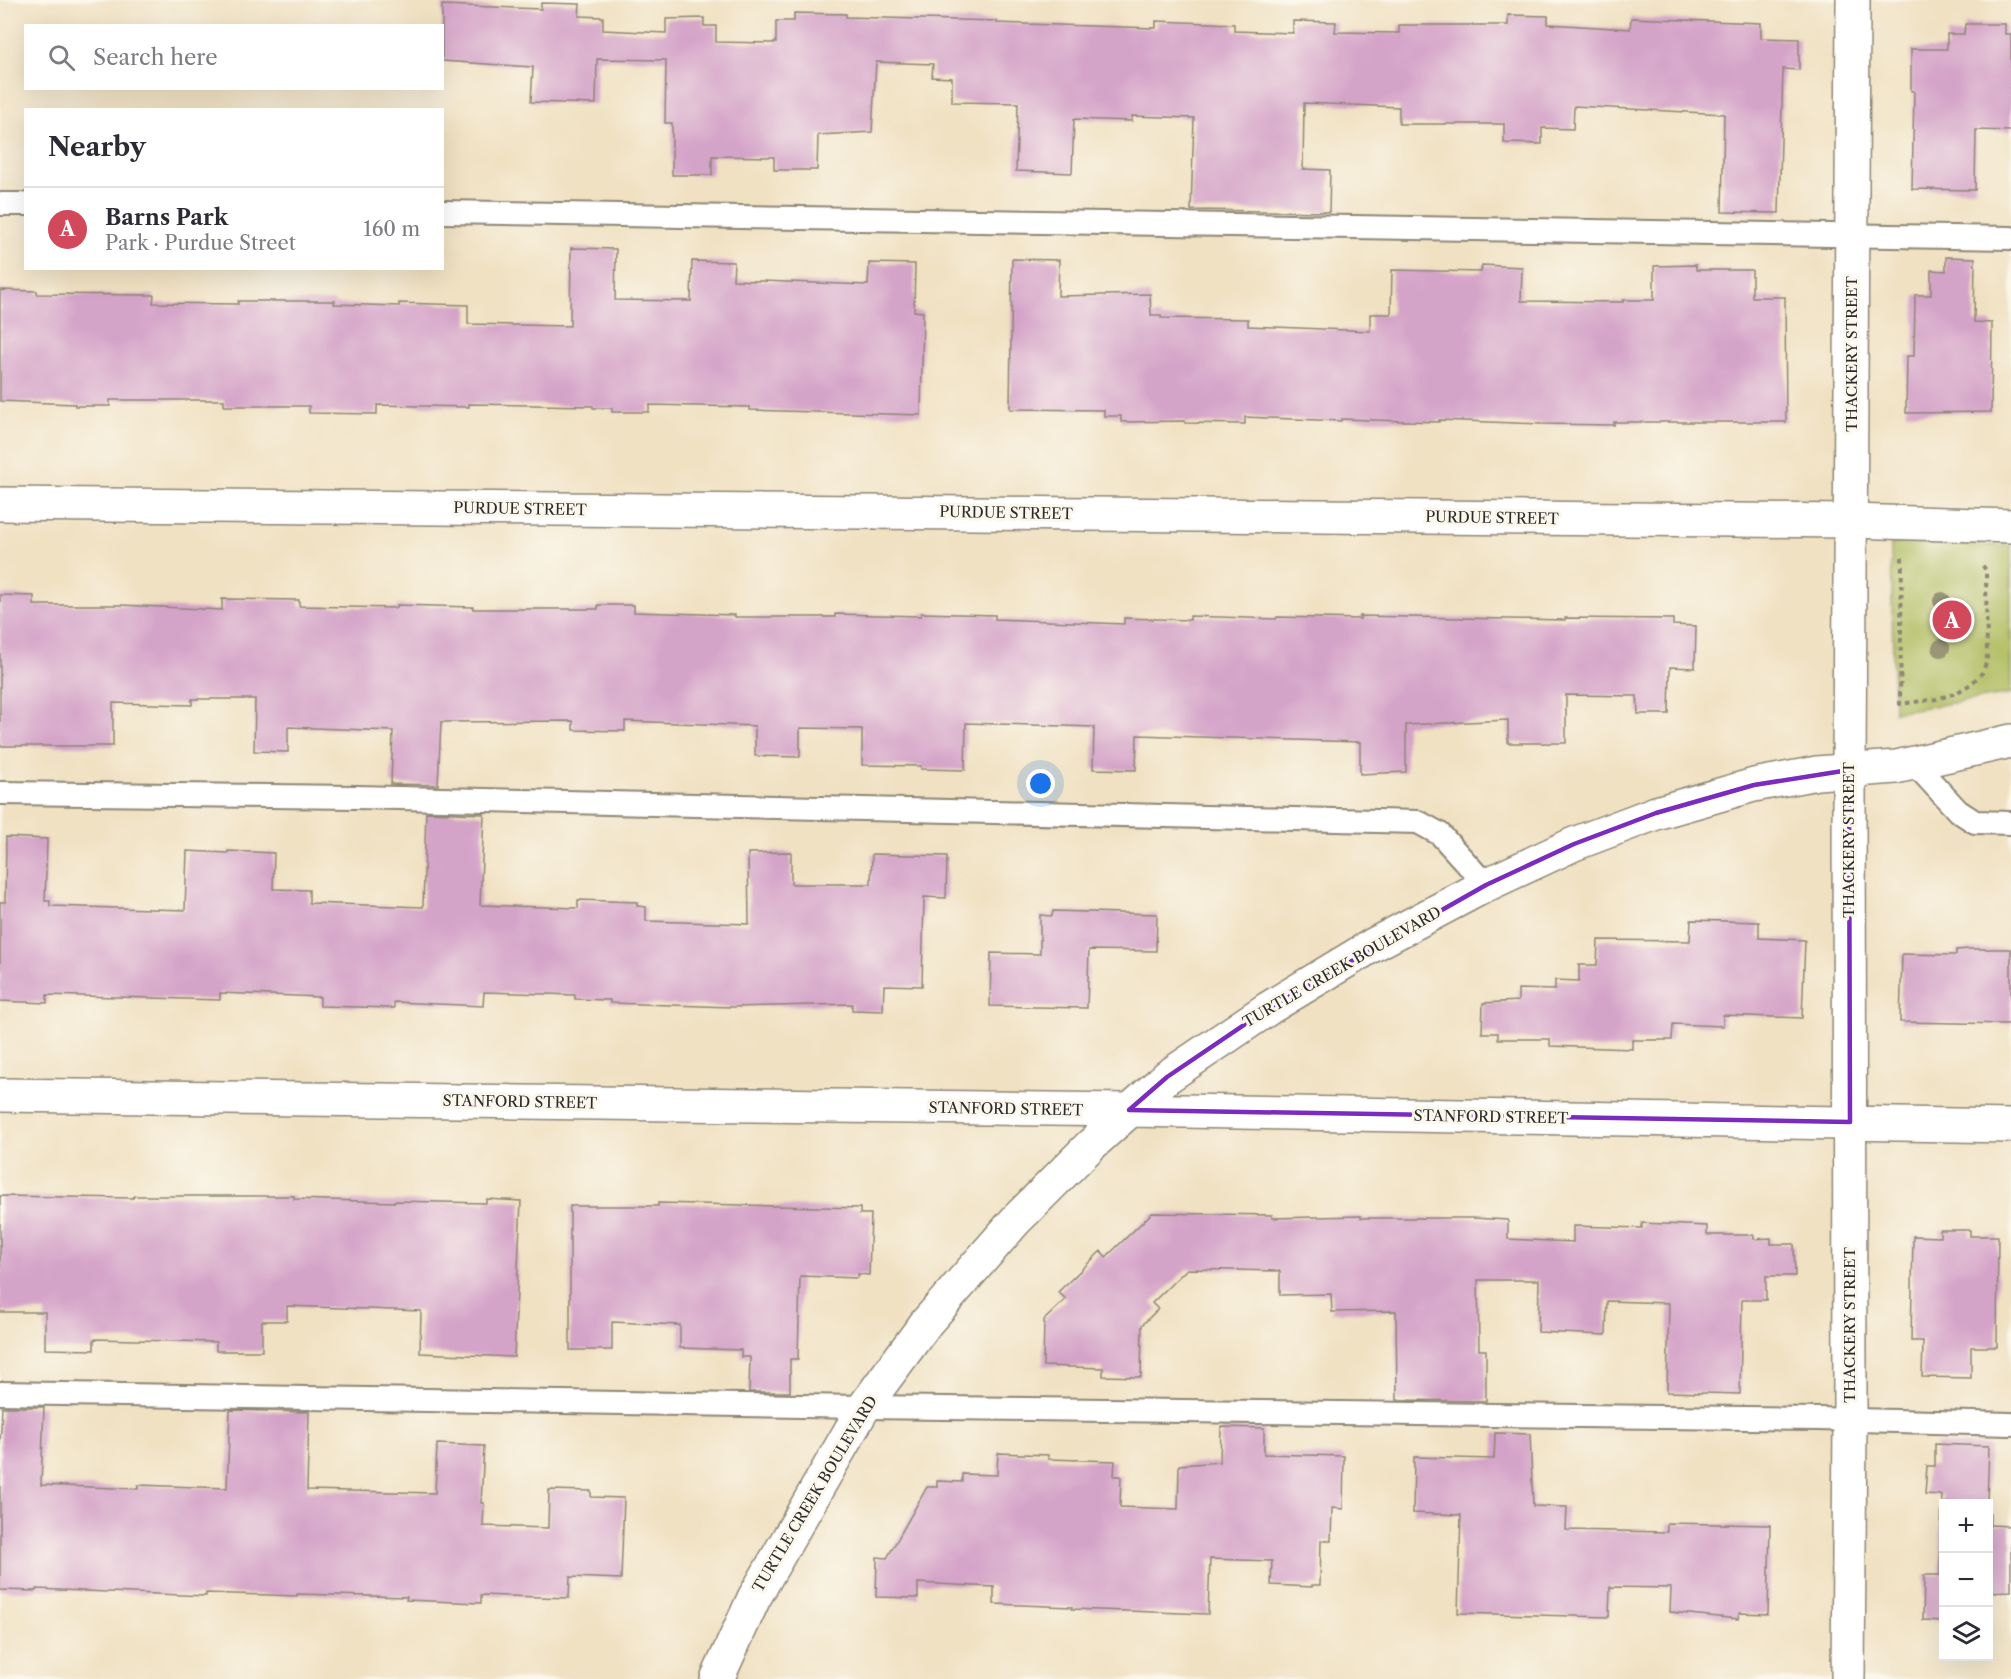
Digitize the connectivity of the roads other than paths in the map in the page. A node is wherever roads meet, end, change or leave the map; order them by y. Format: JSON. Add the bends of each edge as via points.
{"nodes":[{"id":1,"x":1853,"y":0,"type":"edge"},
{"id":2,"x":0,"y":204,"type":"edge"},
{"id":3,"x":24,"y":204,"type":"edge"},
{"id":4,"x":444,"y":212,"type":"edge"},
{"id":5,"x":1852,"y":237,"type":"junction"},
{"id":6,"x":2011,"y":238,"type":"edge"},
{"id":7,"x":0,"y":504,"type":"edge"},
{"id":8,"x":1851,"y":521,"type":"junction"},
{"id":9,"x":2011,"y":525,"type":"edge"},
{"id":10,"x":2011,"y":741,"type":"edge"},
{"id":11,"x":1913,"y":762,"type":"junction"},
{"id":12,"x":1850,"y":770,"type":"junction"},
{"id":13,"x":0,"y":793,"type":"edge"},
{"id":14,"x":2011,"y":823,"type":"edge"},
{"id":15,"x":1486,"y":885,"type":"junction"},
{"id":16,"x":0,"y":1095,"type":"edge"},
{"id":17,"x":1129,"y":1110,"type":"junction"},
{"id":18,"x":1850,"y":1122,"type":"junction"},
{"id":19,"x":2011,"y":1126,"type":"edge"},
{"id":20,"x":0,"y":1393,"type":"edge"},
{"id":21,"x":864,"y":1407,"type":"junction"},
{"id":22,"x":1850,"y":1420,"type":"junction"},
{"id":23,"x":2011,"y":1424,"type":"edge"},
{"id":24,"x":717,"y":1679,"type":"edge"},
{"id":25,"x":1848,"y":1679,"type":"edge"}],
"edges":[{"from":1,"to":5,"type":"street","name":"THACKERY STREET"},
{"from":2,"to":3,"type":"lane"},
{"from":4,"to":5,"type":"lane"},
{"from":5,"to":6,"type":"lane"},
{"from":5,"to":8,"type":"street","name":"THACKERY STREET"},
{"from":7,"to":8,"type":"street","name":"PURDUE STREET"},
{"from":8,"to":9,"type":"street","name":"PURDUE STREET"},
{"from":8,"to":12,"type":"street","name":"THACKERY STREET"},
{"from":10,"to":11,"type":"street","name":"TURTLE CREEK BOULEVARD"},
{"from":11,"to":12,"type":"street","name":"TURTLE CREEK BOULEVARD"},
{"from":11,"to":14,"type":"lane","via":[[1958,811],[1975,822]]},
{"from":12,"to":15,"type":"street","name":"TURTLE CREEK BOULEVARD","via":[[1754,784],[1656,813],[1574,844]]},
{"from":12,"to":18,"type":"street","name":"THACKERY STREET"},
{"from":13,"to":15,"type":"lane","via":[[1418,822],[1440,834]]},
{"from":15,"to":17,"type":"street","name":"TURTLE CREEK BOULEVARD","via":[[1373,945],[1269,1008],[1167,1077]]},
{"from":16,"to":17,"type":"street","name":"STANFORD STREET"},
{"from":17,"to":18,"type":"street","name":"STANFORD STREET"},
{"from":17,"to":21,"type":"street","name":"TURTLE CREEK BOULEVARD","via":[[1016,1220],[926,1323]]},
{"from":18,"to":19,"type":"street","name":"STANFORD STREET"},
{"from":18,"to":22,"type":"street","name":"THACKERY STREET"},
{"from":20,"to":21,"type":"lane"},
{"from":21,"to":22,"type":"lane"},
{"from":21,"to":24,"type":"street","name":"TURTLE CREEK BOULEVARD","via":[[754,1598]]},
{"from":22,"to":23,"type":"lane"},
{"from":22,"to":25,"type":"street","name":"THACKERY STREET"}]}
